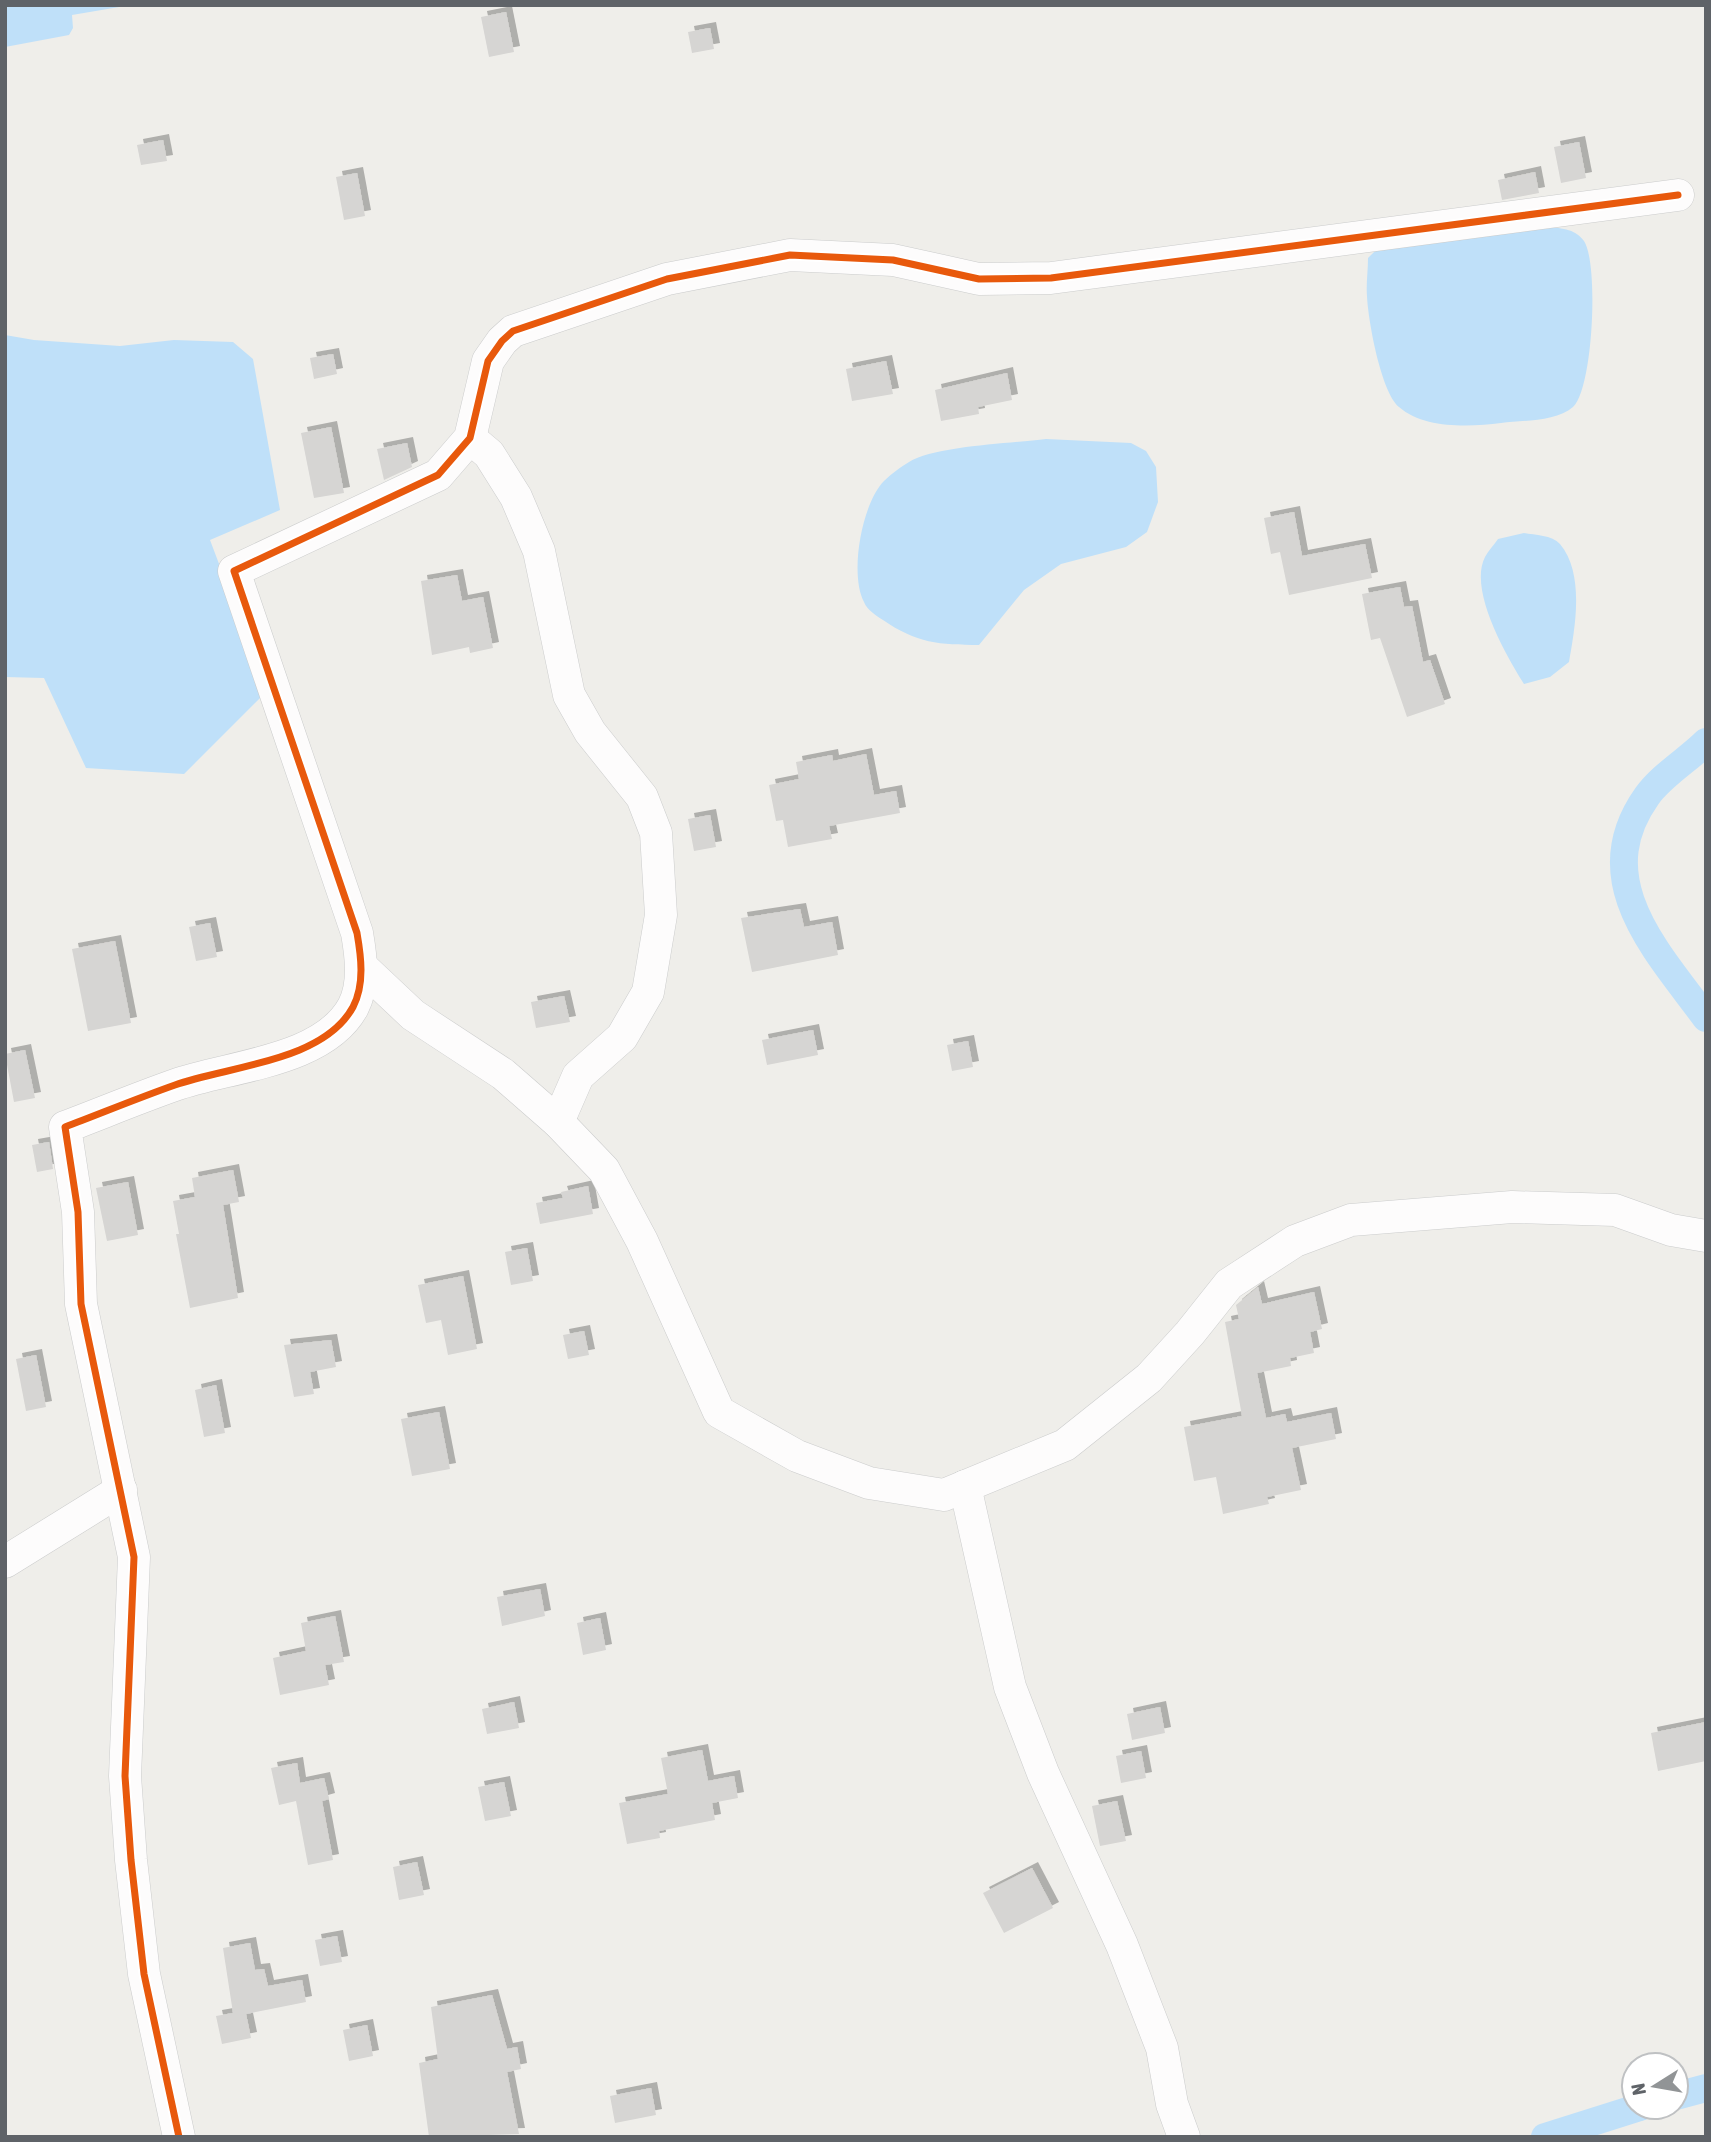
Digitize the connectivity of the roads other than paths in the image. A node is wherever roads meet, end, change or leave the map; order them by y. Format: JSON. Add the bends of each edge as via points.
{"nodes":[{"id":1,"x":1678,"y":195,"type":"dead end"},
{"id":2,"x":470,"y":438,"type":"junction"},
{"id":3,"x":362,"y":967,"type":"junction"},
{"id":4,"x":558,"y":1122,"type":"junction"},
{"id":5,"x":1706,"y":1236,"type":"edge"},
{"id":6,"x":965,"y":1486,"type":"junction"},
{"id":7,"x":121,"y":1490,"type":"junction"},
{"id":8,"x":5,"y":1562,"type":"edge"},
{"id":9,"x":179,"y":2137,"type":"edge"},
{"id":10,"x":1184,"y":2137,"type":"edge"}],
"edges":[{"from":1,"to":2,"type":"street","via":[[1051,278],[979,279],[893,260],[790,255],[667,279],[513,331],[488,361]]},
{"from":2,"to":3,"type":"street","via":[[438,475],[234,571],[348,905]]},
{"from":2,"to":4,"type":"street","via":[[489,454],[516,497],[539,551],[569,695],[590,732],[642,797],[656,834],[661,915],[648,992],[622,1037],[578,1076]]},
{"from":3,"to":4,"type":"street","via":[[413,1015],[503,1074]]},
{"from":3,"to":7,"type":"street","via":[[353,1006],[331,1031],[298,1051],[178,1084],[65,1127],[78,1212],[81,1304]]},
{"from":4,"to":6,"type":"street","via":[[604,1170],[642,1241],[719,1412],[797,1456],[869,1483],[944,1495]]},
{"from":5,"to":6,"type":"street","via":[[1671,1230],[1615,1210],[1512,1207],[1350,1220],[1295,1241],[1229,1284],[1149,1378],[1065,1445]]},
{"from":6,"to":10,"type":"street","via":[[1010,1686],[1162,2048],[1172,2104]]},
{"from":7,"to":8,"type":"street"},
{"from":7,"to":9,"type":"street","via":[[134,1557],[125,1776],[131,1860],[144,1975]]}]}
